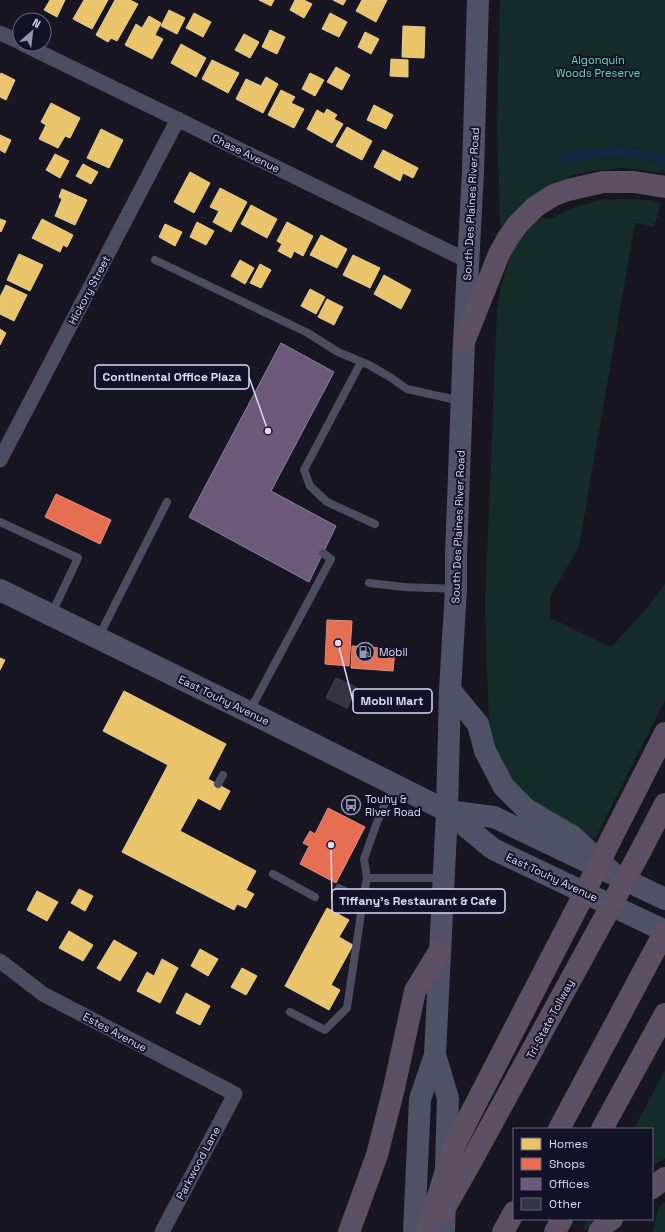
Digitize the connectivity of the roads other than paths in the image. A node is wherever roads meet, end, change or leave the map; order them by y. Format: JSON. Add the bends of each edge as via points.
{"nodes":[{"id":1,"x":478,"y":0,"type":"edge"},
{"id":2,"x":0,"y":33,"type":"edge"},
{"id":3,"x":12,"y":38,"type":"edge"},
{"id":4,"x":39,"y":52,"type":"edge"},
{"id":5,"x":178,"y":120,"type":"junction"},
{"id":6,"x":665,"y":187,"type":"edge"},
{"id":7,"x":155,"y":260,"type":"dead end"},
{"id":8,"x":468,"y":261,"type":"junction"},
{"id":9,"x":464,"y":342,"type":"junction"},
{"id":10,"x":361,"y":362,"type":"junction"},
{"id":11,"x":462,"y":401,"type":"junction"},
{"id":12,"x":0,"y":460,"type":"edge"},
{"id":13,"x":167,"y":502,"type":"dead end"},
{"id":14,"x":0,"y":522,"type":"edge"},
{"id":15,"x":375,"y":524,"type":"dead end"},
{"id":16,"x":323,"y":553,"type":"dead end"},
{"id":17,"x":369,"y":583,"type":"dead end"},
{"id":18,"x":456,"y":589,"type":"junction"},
{"id":19,"x":0,"y":590,"type":"edge"},
{"id":20,"x":51,"y":615,"type":"junction"},
{"id":21,"x":98,"y":638,"type":"junction"},
{"id":22,"x":450,"y":690,"type":"junction"},
{"id":23,"x":249,"y":712,"type":"junction"},
{"id":24,"x":665,"y":733,"type":"edge"},
{"id":25,"x":223,"y":775,"type":"dead end"},
{"id":26,"x":218,"y":784,"type":"dead end"},
{"id":27,"x":393,"y":784,"type":"junction"},
{"id":28,"x":665,"y":804,"type":"edge"},
{"id":29,"x":447,"y":811,"type":"junction"},
{"id":30,"x":273,"y":874,"type":"dead end"},
{"id":31,"x":615,"y":875,"type":"junction"},
{"id":32,"x":367,"y":878,"type":"junction"},
{"id":33,"x":444,"y":878,"type":"junction"},
{"id":34,"x":339,"y":888,"type":"dead end"},
{"id":35,"x":315,"y":897,"type":"dead end"},
{"id":36,"x":665,"y":899,"type":"edge"},
{"id":37,"x":363,"y":900,"type":"junction"},
{"id":38,"x":662,"y":936,"type":"edge"},
{"id":39,"x":440,"y":950,"type":"junction"},
{"id":40,"x":0,"y":961,"type":"edge"},
{"id":41,"x":290,"y":1012,"type":"dead end"},
{"id":42,"x":665,"y":1014,"type":"edge"},
{"id":43,"x":665,"y":1036,"type":"edge"},
{"id":44,"x":435,"y":1055,"type":"junction"},
{"id":45,"x":235,"y":1094,"type":"joint"},
{"id":46,"x":560,"y":1128,"type":"edge"},
{"id":47,"x":603,"y":1128,"type":"edge"},
{"id":48,"x":615,"y":1128,"type":"edge"},
{"id":49,"x":665,"y":1178,"type":"edge"},
{"id":50,"x":653,"y":1187,"type":"edge"},
{"id":51,"x":513,"y":1214,"type":"edge"},
{"id":52,"x":561,"y":1220,"type":"edge"},
{"id":53,"x":610,"y":1220,"type":"edge"},
{"id":54,"x":162,"y":1232,"type":"edge"},
{"id":55,"x":349,"y":1232,"type":"edge"},
{"id":56,"x":414,"y":1232,"type":"edge"},
{"id":57,"x":427,"y":1232,"type":"edge"},
{"id":58,"x":430,"y":1232,"type":"edge"},
{"id":59,"x":444,"y":1232,"type":"edge"},
{"id":60,"x":503,"y":1232,"type":"edge"},
{"id":61,"x":555,"y":1232,"type":"edge"},
{"id":62,"x":599,"y":1232,"type":"edge"}],
"edges":[{"from":1,"to":8,"type":"main road","name":"South Des Plaines River Road"},
{"from":2,"to":3,"type":"street"},
{"from":4,"to":5,"type":"street","name":"Chase Avenue"},
{"from":5,"to":8,"type":"street","name":"Chase Avenue"},
{"from":5,"to":12,"type":"street","name":"Hickory Street"},
{"from":6,"to":9,"type":"highway","via":[[634,182],[603,182],[554,195],[535,207],[508,238]]},
{"from":7,"to":10,"type":"lane","via":[[306,332],[338,352]]},
{"from":8,"to":9,"type":"main road","name":"South Des Plaines River Road"},
{"from":9,"to":11,"type":"main road","name":"South Des Plaines River Road"},
{"from":10,"to":11,"type":"lane","via":[[407,389]]},
{"from":10,"to":15,"type":"lane","via":[[304,470],[310,486],[327,502]]},
{"from":11,"to":18,"type":"main road","name":"South Des Plaines River Road"},
{"from":13,"to":21,"type":"lane"},
{"from":14,"to":20,"type":"lane","via":[[78,558]]},
{"from":16,"to":23,"type":"lane","via":[[331,559]]},
{"from":17,"to":18,"type":"lane"},
{"from":18,"to":22,"type":"main road","name":"South Des Plaines River Road"},
{"from":19,"to":20,"type":"main road","name":"East Touhy Avenue"},
{"from":20,"to":21,"type":"main road","name":"East Touhy Avenue"},
{"from":21,"to":23,"type":"main road","name":"East Touhy Avenue"},
{"from":22,"to":29,"type":"main road","name":"South Des Plaines River Road"},
{"from":22,"to":31,"type":"main road","via":[[478,724],[485,751],[504,787],[526,809],[572,836]]},
{"from":23,"to":27,"type":"main road","name":"East Touhy Avenue"},
{"from":24,"to":57,"type":"highway","bridge":true,"via":[[452,1151]]},
{"from":25,"to":26,"type":"lane"},
{"from":27,"to":29,"type":"main road","name":"East Touhy Avenue"},
{"from":27,"to":32,"type":"lane","via":[[364,859]]},
{"from":28,"to":58,"type":"highway","name":"Tri-State Tollway","bridge":true,"via":[[472,1160]]},
{"from":29,"to":31,"type":"main road","name":"East Touhy Avenue","via":[[494,817]]},
{"from":29,"to":33,"type":"main road","name":"South Des Plaines River Road"},
{"from":29,"to":38,"type":"main road","name":"East Touhy Avenue","via":[[493,849]]},
{"from":30,"to":35,"type":"lane"},
{"from":31,"to":36,"type":"main road","name":"East Touhy Avenue"},
{"from":32,"to":33,"type":"lane"},
{"from":32,"to":37,"type":"lane"},
{"from":33,"to":39,"type":"main road","name":"South Des Plaines River Road"},
{"from":34,"to":37,"type":"lane"},
{"from":37,"to":41,"type":"lane","via":[[347,1008],[325,1030]]},
{"from":38,"to":46,"type":"highway"},
{"from":39,"to":44,"type":"main road","name":"South Des Plaines River Road"},
{"from":39,"to":55,"type":"highway","via":[[415,991],[377,1155]]},
{"from":40,"to":45,"type":"street","name":"Estes Avenue","via":[[43,994]]},
{"from":42,"to":47,"type":"highway"},
{"from":43,"to":48,"type":"highway"},
{"from":44,"to":56,"type":"main road","name":"South Des Plaines River Road","via":[[420,1099]]},
{"from":44,"to":59,"type":"main road","name":"South Des Plaines River Road","via":[[448,1098]]},
{"from":45,"to":54,"type":"street","name":"Parkwood Lane"},
{"from":49,"to":50,"type":"highway"},
{"from":51,"to":60,"type":"highway"},
{"from":52,"to":61,"type":"highway"},
{"from":53,"to":62,"type":"highway"}]}
